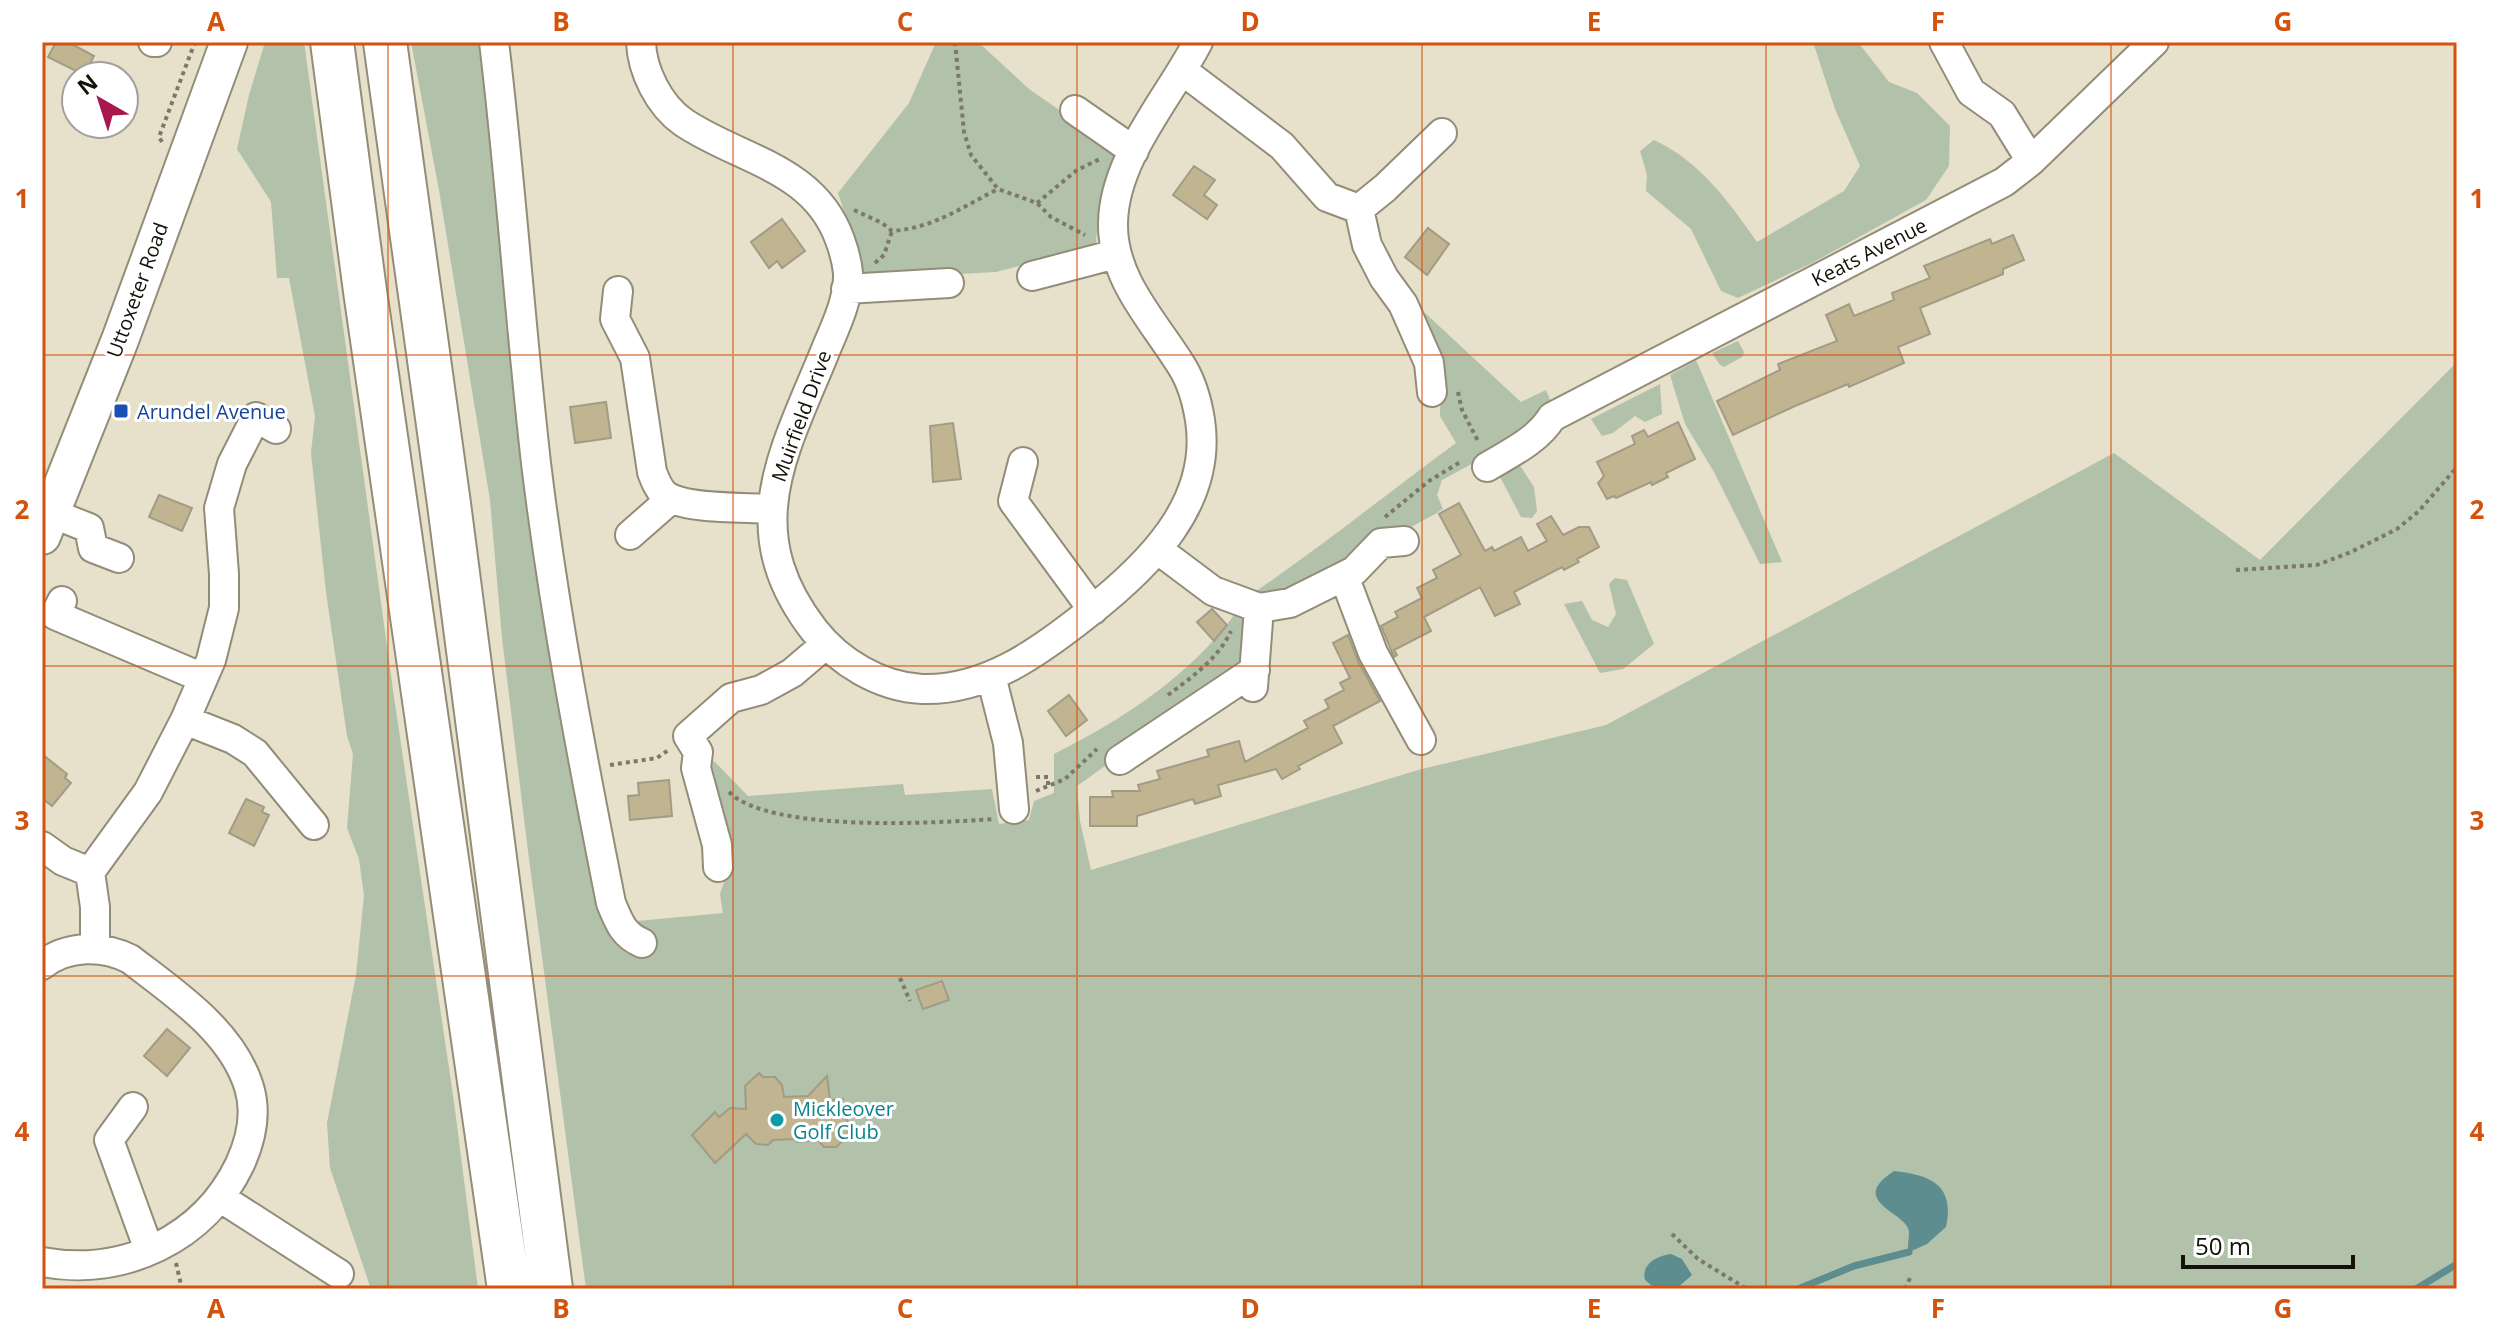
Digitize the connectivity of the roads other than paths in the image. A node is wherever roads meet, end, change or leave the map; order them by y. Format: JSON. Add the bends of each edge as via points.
{"nodes":[{"id":1,"x":229,"y":42,"type":"edge"},
{"id":2,"x":332,"y":42,"type":"edge"},
{"id":3,"x":385,"y":42,"type":"edge"},
{"id":4,"x":494,"y":42,"type":"edge"},
{"id":5,"x":641,"y":42,"type":"edge"},
{"id":6,"x":1198,"y":42,"type":"edge"},
{"id":7,"x":1944,"y":42,"type":"edge"},
{"id":8,"x":2154,"y":42,"type":"edge"},
{"id":9,"x":1183,"y":71,"type":"junction"},
{"id":10,"x":1075,"y":110,"type":"dead end"},
{"id":11,"x":1442,"y":133,"type":"dead end"},
{"id":12,"x":1131,"y":155,"type":"junction"},
{"id":13,"x":2031,"y":161,"type":"junction"},
{"id":14,"x":1359,"y":209,"type":"junction"},
{"id":15,"x":1115,"y":247,"type":"junction"},
{"id":16,"x":1032,"y":276,"type":"dead end"},
{"id":17,"x":847,"y":282,"type":"junction"},
{"id":18,"x":949,"y":283,"type":"dead end"},
{"id":19,"x":618,"y":291,"type":"dead end"},
{"id":20,"x":1432,"y":392,"type":"dead end"},
{"id":21,"x":276,"y":429,"type":"dead end"},
{"id":22,"x":1023,"y":462,"type":"dead end"},
{"id":23,"x":1478,"y":462,"type":"road end"},
{"id":24,"x":671,"y":499,"type":"junction"},
{"id":25,"x":771,"y":509,"type":"junction"},
{"id":26,"x":46,"y":524,"type":"edge"},
{"id":27,"x":630,"y":535,"type":"dead end"},
{"id":28,"x":1387,"y":536,"type":"road end"},
{"id":29,"x":1157,"y":549,"type":"junction"},
{"id":30,"x":119,"y":558,"type":"dead end"},
{"id":31,"x":1344,"y":576,"type":"junction"},
{"id":32,"x":62,"y":601,"type":"dead end"},
{"id":33,"x":1259,"y":608,"type":"junction"},
{"id":34,"x":1093,"y":610,"type":"junction"},
{"id":35,"x":826,"y":644,"type":"junction"},
{"id":36,"x":991,"y":676,"type":"junction"},
{"id":37,"x":203,"y":678,"type":"junction"},
{"id":38,"x":185,"y":720,"type":"junction"},
{"id":39,"x":1421,"y":740,"type":"dead end"},
{"id":40,"x":1120,"y":760,"type":"dead end"},
{"id":41,"x":1014,"y":809,"type":"road end"},
{"id":42,"x":314,"y":825,"type":"dead end"},
{"id":43,"x":42,"y":846,"type":"edge"},
{"id":44,"x":718,"y":867,"type":"dead end"},
{"id":45,"x":90,"y":872,"type":"junction"},
{"id":46,"x":642,"y":943,"type":"dead end"},
{"id":47,"x":95,"y":948,"type":"junction"},
{"id":48,"x":42,"y":965,"type":"edge"},
{"id":49,"x":133,"y":1107,"type":"dead end"},
{"id":50,"x":221,"y":1198,"type":"junction"},
{"id":51,"x":149,"y":1250,"type":"junction"},
{"id":52,"x":42,"y":1262,"type":"edge"},
{"id":53,"x":339,"y":1274,"type":"dead end"},
{"id":54,"x":509,"y":1289,"type":"edge"},
{"id":55,"x":551,"y":1289,"type":"edge"}],
"edges":[{"from":1,"to":26,"type":"main road","name":"Uttoxeter Road"},
{"from":2,"to":54,"type":"highway"},
{"from":3,"to":55,"type":"highway"},
{"from":4,"to":46,"type":"street","via":[[536,462],[564,664],[611,903],[627,935]]},
{"from":5,"to":17,"type":"street","via":[[650,80],[671,111],[770,166],[821,204],[837,233]]},
{"from":6,"to":9,"type":"street","name":"Muirfield Drive"},
{"from":7,"to":13,"type":"street","via":[[1971,92],[2002,114]]},
{"from":8,"to":13,"type":"street","name":"Keats Avenue"},
{"from":9,"to":12,"type":"street","name":"Muirfield Drive"},
{"from":9,"to":14,"type":"street","via":[[1282,146],[1327,197]]},
{"from":10,"to":12,"type":"street"},
{"from":11,"to":14,"type":"street"},
{"from":12,"to":15,"type":"street","name":"Muirfield Drive","via":[[1119,184]]},
{"from":13,"to":23,"type":"street","name":"Keats Avenue","via":[[2004,182],[1552,417],[1535,436]]},
{"from":14,"to":20,"type":"street","via":[[1367,245],[1403,304],[1429,363]]},
{"from":15,"to":16,"type":"street"},
{"from":15,"to":29,"type":"street","name":"Muirfield Drive","via":[[1131,291],[1184,369],[1202,431],[1192,495]]},
{"from":17,"to":18,"type":"street"},
{"from":17,"to":25,"type":"street","name":"Muirfield Drive","via":[[781,461]]},
{"from":19,"to":24,"type":"street","via":[[615,319],[650,387],[652,472]]},
{"from":21,"to":37,"type":"street","via":[[256,417],[222,495],[224,608]]},
{"from":22,"to":34,"type":"street","via":[[1013,501]]},
{"from":24,"to":25,"type":"street"},
{"from":24,"to":27,"type":"street"},
{"from":25,"to":35,"type":"street","name":"Muirfield Drive","via":[[780,571]]},
{"from":26,"to":30,"type":"street","via":[[89,528],[93,548]]},
{"from":28,"to":31,"type":"street"},
{"from":29,"to":33,"type":"street","via":[[1213,591]]},
{"from":29,"to":34,"type":"street","name":"Muirfield Drive"},
{"from":31,"to":33,"type":"street","via":[[1290,603]]},
{"from":31,"to":39,"type":"street","via":[[1373,653]]},
{"from":32,"to":37,"type":"street","via":[[55,615]]},
{"from":33,"to":40,"type":"street","via":[[1254,680]]},
{"from":34,"to":36,"type":"street","name":"Muirfield Drive","via":[[1018,664]]},
{"from":35,"to":36,"type":"street","name":"Muirfield Drive","via":[[850,665],[918,689]]},
{"from":35,"to":44,"type":"street","via":[[792,673],[731,698],[688,736]]},
{"from":36,"to":41,"type":"street","via":[[1008,743],[1032,781]]},
{"from":37,"to":38,"type":"street"},
{"from":38,"to":42,"type":"street","via":[[255,753]]},
{"from":38,"to":45,"type":"street","via":[[148,792]]},
{"from":43,"to":45,"type":"street"},
{"from":45,"to":47,"type":"street"},
{"from":47,"to":48,"type":"street","via":[[50,958]]},
{"from":47,"to":50,"type":"street","via":[[130,959],[180,998],[207,1022],[243,1073],[252,1101],[252,1127],[247,1150]]},
{"from":49,"to":51,"type":"street","via":[[109,1140]]},
{"from":50,"to":51,"type":"street","via":[[182,1234]]},
{"from":50,"to":53,"type":"street"},
{"from":51,"to":52,"type":"street","via":[[94,1263]]}]}
